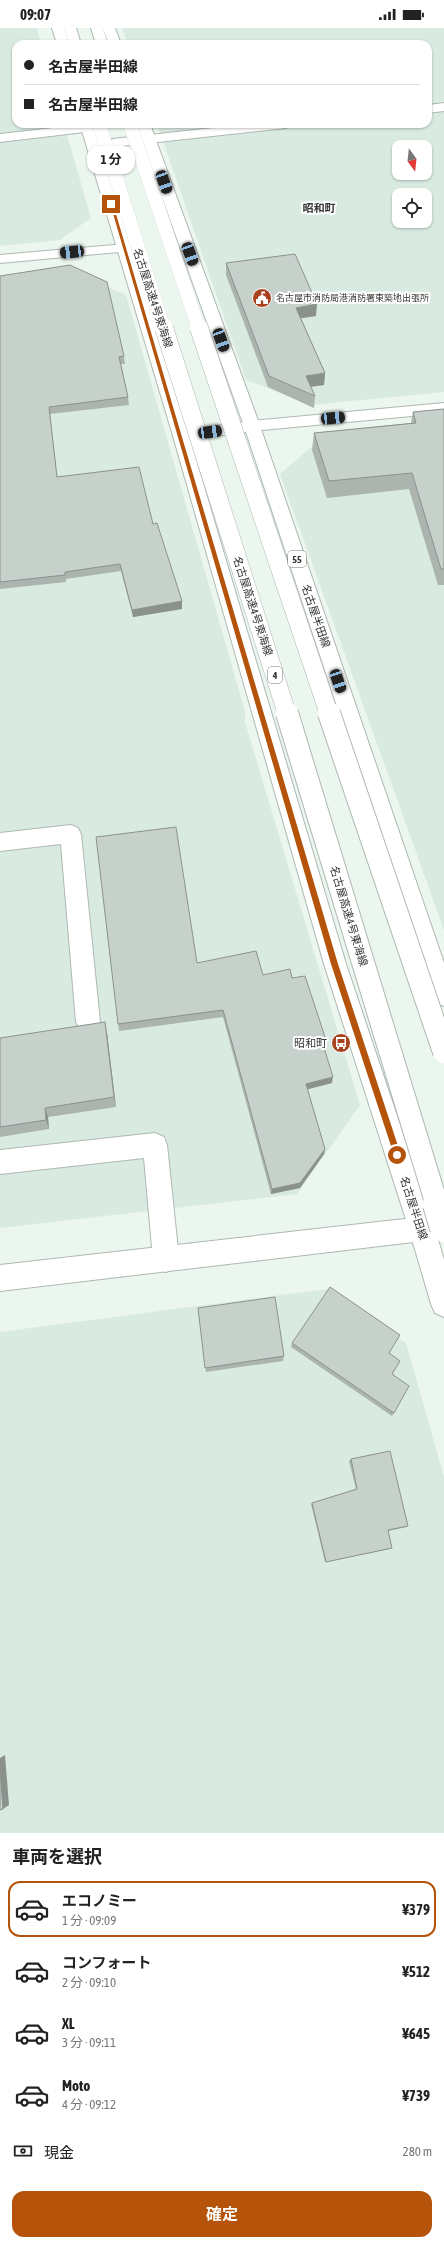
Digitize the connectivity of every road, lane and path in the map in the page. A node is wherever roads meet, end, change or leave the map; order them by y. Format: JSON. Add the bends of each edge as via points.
{"nodes":[{"id":1,"x":58,"y":28,"type":"edge"},
{"id":2,"x":70,"y":28,"type":"edge"},
{"id":3,"x":97,"y":28,"type":"edge"},
{"id":4,"x":109,"y":28,"type":"edge"},
{"id":5,"x":62,"y":40,"type":"edge"},
{"id":6,"x":73,"y":40,"type":"edge"},
{"id":7,"x":101,"y":40,"type":"edge"},
{"id":8,"x":114,"y":40,"type":"edge"},
{"id":9,"x":444,"y":107,"type":"edge"},
{"id":10,"x":432,"y":108,"type":"edge"},
{"id":11,"x":131,"y":128,"type":"edge"},
{"id":12,"x":206,"y":128,"type":"edge"},
{"id":13,"x":92,"y":130,"type":"edge"},
{"id":14,"x":146,"y":131,"type":"edge"},
{"id":15,"x":0,"y":138,"type":"edge"},
{"id":16,"x":125,"y":248,"type":"junction"},
{"id":17,"x":0,"y":259,"type":"edge"},
{"id":18,"x":444,"y":408,"type":"edge"},
{"id":19,"x":252,"y":426,"type":"junction"},
{"id":20,"x":181,"y":436,"type":"junction"},
{"id":21,"x":0,"y":842,"type":"edge"},
{"id":22,"x":444,"y":996,"type":"edge"},
{"id":23,"x":88,"y":1022,"type":"dead end"},
{"id":24,"x":444,"y":1052,"type":"edge"},
{"id":25,"x":0,"y":1162,"type":"edge"},
{"id":26,"x":437,"y":1227,"type":"edge"},
{"id":27,"x":166,"y":1259,"type":"junction"},
{"id":28,"x":0,"y":1278,"type":"edge"},
{"id":29,"x":444,"y":1304,"type":"edge"}],
"edges":[{"from":1,"to":5,"type":"main road"},
{"from":2,"to":6,"type":"main road"},
{"from":3,"to":7,"type":"main road"},
{"from":4,"to":8,"type":"main road"},
{"from":9,"to":10,"type":"main road"},
{"from":11,"to":24,"type":"main road","bridge":true},
{"from":12,"to":14,"type":"main road"},
{"from":13,"to":14,"type":"main road"},
{"from":13,"to":15,"type":"main road"},
{"from":13,"to":16,"type":"main road","name":"名古屋半田線"},
{"from":13,"to":26,"type":"main road","name":"名古屋高速4号東海線","number":"4","bridge":true,"via":[[303,764]]},
{"from":14,"to":19,"type":"main road","name":"名古屋半田線","number":"55"},
{"from":16,"to":17,"type":"main road"},
{"from":16,"to":20,"type":"main road","name":"名古屋半田線"},
{"from":18,"to":19,"type":"main road"},
{"from":19,"to":20,"type":"main road"},
{"from":19,"to":22,"type":"main road","name":"名古屋半田線","number":"55"},
{"from":20,"to":26,"type":"main road","name":"名古屋半田線","via":[[335,964]]},
{"from":21,"to":23,"type":"main road","via":[[71,834]]},
{"from":25,"to":27,"type":"main road","via":[[155,1145]]},
{"from":26,"to":27,"type":"main road"},
{"from":26,"to":29,"type":"main road","name":"名古屋半田線"},
{"from":27,"to":28,"type":"main road"}]}
